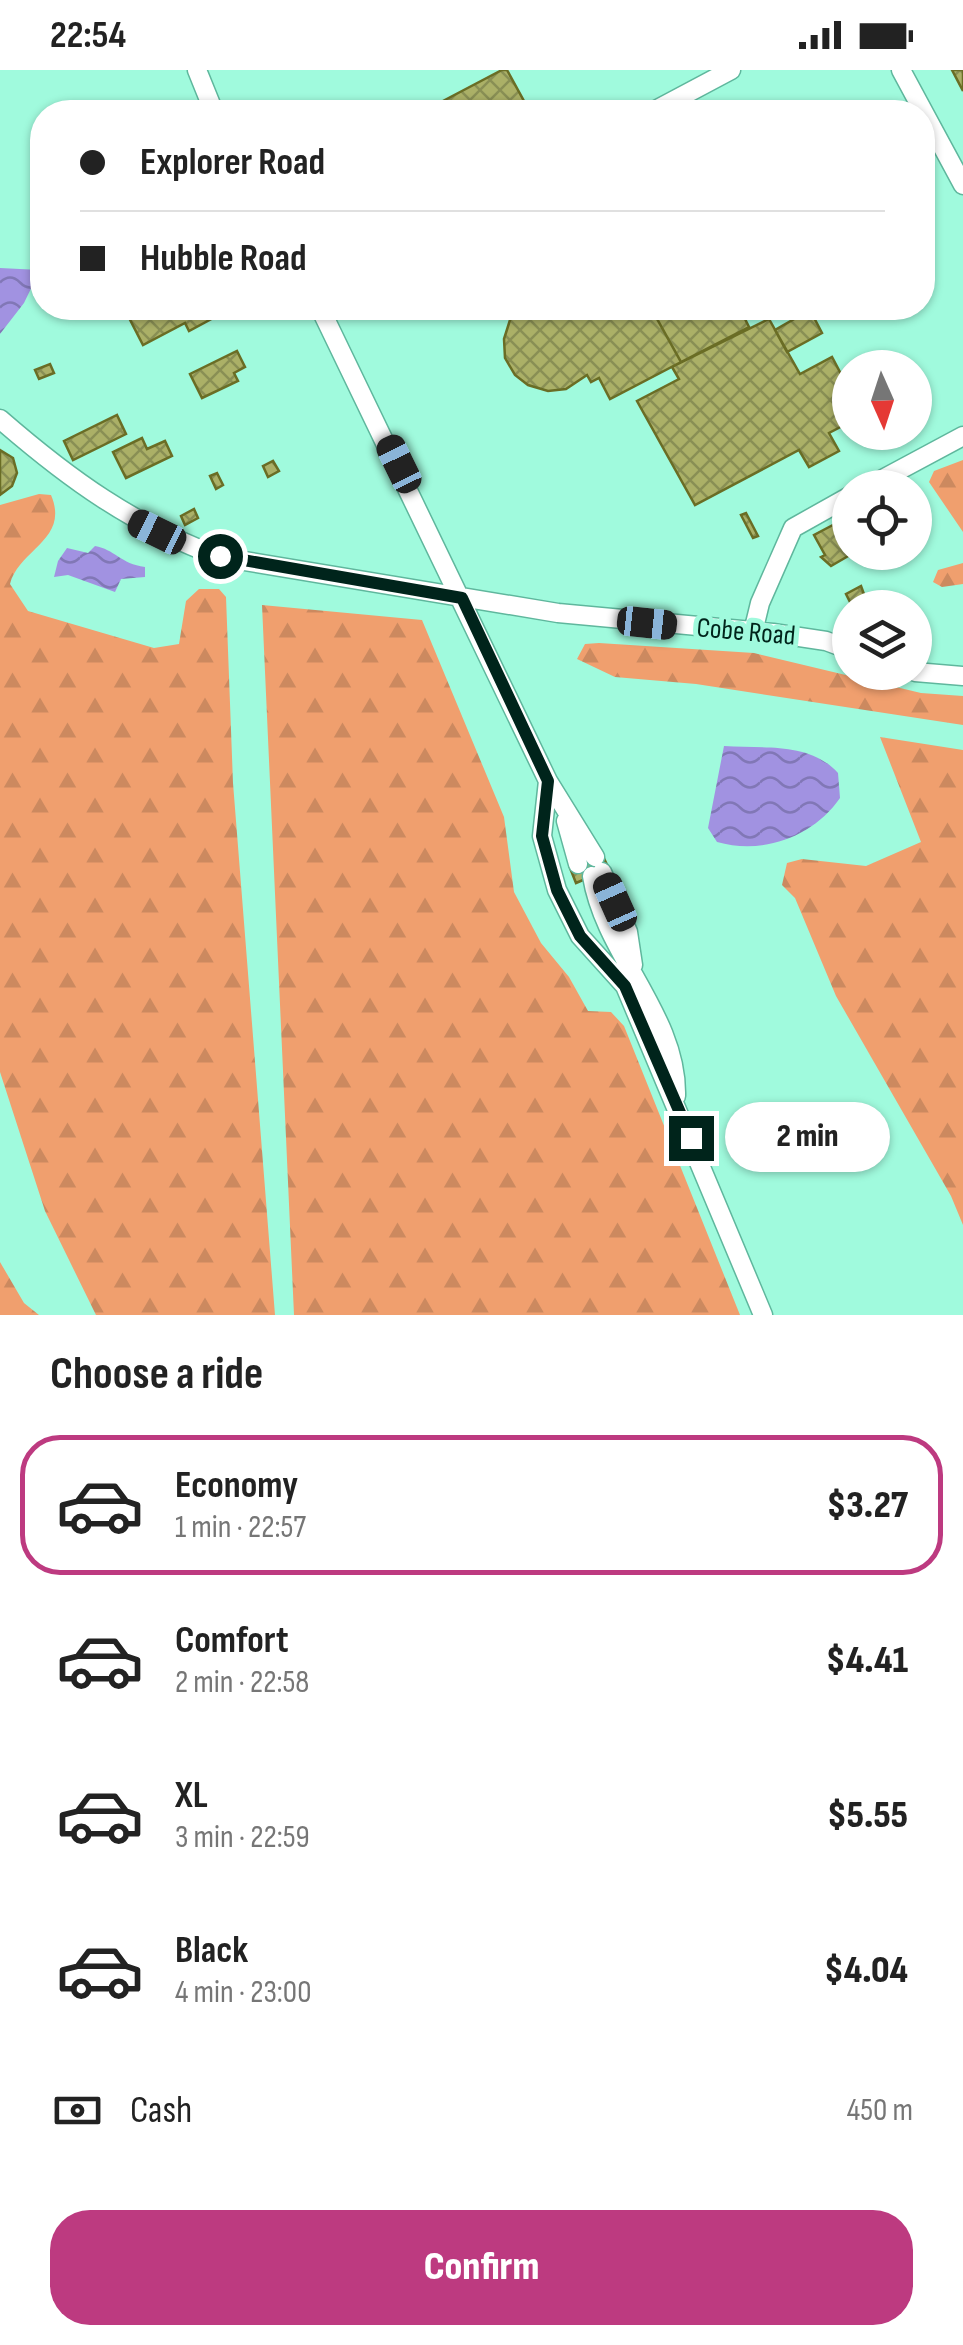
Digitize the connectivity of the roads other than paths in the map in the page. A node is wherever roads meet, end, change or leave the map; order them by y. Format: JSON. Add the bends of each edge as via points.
{"nodes":[{"id":1,"x":196,"y":70,"type":"edge"},
{"id":2,"x":731,"y":70,"type":"edge"},
{"id":3,"x":902,"y":70,"type":"edge"},
{"id":4,"x":209,"y":100,"type":"edge"},
{"id":5,"x":675,"y":100,"type":"edge"},
{"id":6,"x":918,"y":100,"type":"edge"},
{"id":7,"x":935,"y":132,"type":"edge"},
{"id":8,"x":963,"y":185,"type":"edge"},
{"id":9,"x":326,"y":320,"type":"edge"},
{"id":10,"x":0,"y":418,"type":"edge"},
{"id":11,"x":963,"y":436,"type":"edge"},
{"id":12,"x":900,"y":470,"type":"edge"},
{"id":13,"x":832,"y":506,"type":"edge"},
{"id":14,"x":462,"y":598,"type":"junction"},
{"id":15,"x":753,"y":632,"type":"junction"},
{"id":16,"x":832,"y":643,"type":"edge"},
{"id":17,"x":932,"y":673,"type":"edge"},
{"id":18,"x":963,"y":676,"type":"edge"},
{"id":19,"x":548,"y":781,"type":"junction"},
{"id":20,"x":563,"y":810,"type":"junction"},
{"id":21,"x":589,"y":868,"type":"junction"},
{"id":22,"x":637,"y":985,"type":"junction"},
{"id":23,"x":675,"y":1102,"type":"junction"},
{"id":24,"x":763,"y":1315,"type":"edge"}],
"edges":[{"from":1,"to":4,"type":"street"},
{"from":2,"to":5,"type":"street"},
{"from":3,"to":6,"type":"street"},
{"from":7,"to":8,"type":"street"},
{"from":9,"to":14,"type":"street"},
{"from":10,"to":14,"type":"street","name":"Cobe Road","via":[[98,499],[176,541],[252,564]]},
{"from":11,"to":12,"type":"street"},
{"from":13,"to":15,"type":"street","via":[[793,528]]},
{"from":14,"to":15,"type":"street","name":"Cobe Road"},
{"from":14,"to":19,"type":"street"},
{"from":15,"to":16,"type":"street","name":"Cobe Road"},
{"from":17,"to":18,"type":"street"},
{"from":19,"to":20,"type":"street"},
{"from":19,"to":23,"type":"street","via":[[542,836],[557,890],[580,936],[625,986]]},
{"from":20,"to":21,"type":"street"},
{"from":20,"to":21,"type":"street"},
{"from":21,"to":22,"type":"street","via":[[596,899]]},
{"from":21,"to":22,"type":"street","via":[[628,932]]},
{"from":22,"to":23,"type":"street","via":[[674,1053]]},
{"from":23,"to":24,"type":"street"}]}
